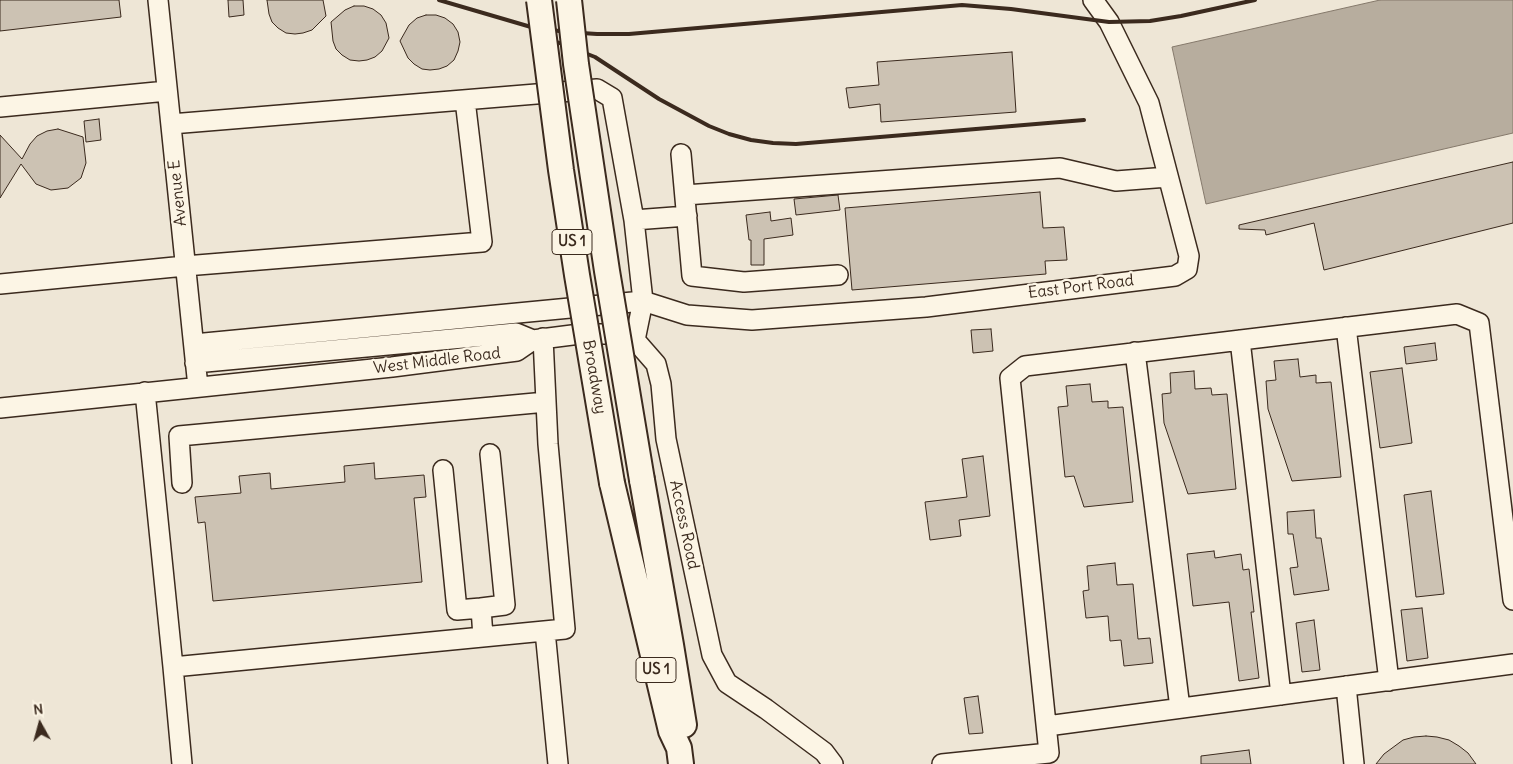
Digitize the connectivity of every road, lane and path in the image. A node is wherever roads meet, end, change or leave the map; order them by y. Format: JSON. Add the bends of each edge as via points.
{"nodes":[{"id":1,"x":158,"y":0,"type":"edge"},
{"id":2,"x":539,"y":0,"type":"edge"},
{"id":3,"x":569,"y":0,"type":"edge"},
{"id":4,"x":1094,"y":0,"type":"edge"},
{"id":5,"x":167,"y":91,"type":"junction"},
{"id":6,"x":465,"y":100,"type":"junction"},
{"id":7,"x":0,"y":107,"type":"edge"},
{"id":8,"x":170,"y":124,"type":"junction"},
{"id":9,"x":682,"y":154,"type":"dead end"},
{"id":10,"x":1168,"y":178,"type":"junction"},
{"id":11,"x":685,"y":196,"type":"junction"},
{"id":12,"x":687,"y":216,"type":"junction"},
{"id":13,"x":634,"y":220,"type":"junction"},
{"id":14,"x":185,"y":266,"type":"junction"},
{"id":15,"x":838,"y":275,"type":"dead end"},
{"id":16,"x":0,"y":284,"type":"edge"},
{"id":17,"x":643,"y":301,"type":"junction"},
{"id":18,"x":1346,"y":327,"type":"junction"},
{"id":19,"x":538,"y":339,"type":"junction"},
{"id":20,"x":635,"y":340,"type":"junction"},
{"id":21,"x":1240,"y":340,"type":"junction"},
{"id":22,"x":194,"y":344,"type":"junction"},
{"id":23,"x":1135,"y":352,"type":"junction"},
{"id":24,"x":196,"y":363,"type":"junction"},
{"id":25,"x":198,"y":386,"type":"junction"},
{"id":26,"x":144,"y":392,"type":"junction"},
{"id":27,"x":546,"y":402,"type":"junction"},
{"id":28,"x":0,"y":408,"type":"edge"},
{"id":29,"x":490,"y":454,"type":"dead end"},
{"id":30,"x":443,"y":470,"type":"dead end"},
{"id":31,"x":182,"y":483,"type":"dead end"},
{"id":32,"x":1513,"y":600,"type":"edge"},
{"id":33,"x":481,"y":608,"type":"junction"},
{"id":34,"x":545,"y":631,"type":"junction"},
{"id":35,"x":483,"y":637,"type":"junction"},
{"id":36,"x":1513,"y":664,"type":"edge"},
{"id":37,"x":172,"y":667,"type":"junction"},
{"id":38,"x":1389,"y":681,"type":"junction"},
{"id":39,"x":1346,"y":686,"type":"junction"},
{"id":40,"x":1281,"y":695,"type":"junction"},
{"id":41,"x":1180,"y":708,"type":"junction"},
{"id":42,"x":1046,"y":726,"type":"junction"},
{"id":43,"x":680,"y":759,"type":"edge"},
{"id":44,"x":965,"y":763,"type":"edge"},
{"id":45,"x":182,"y":764,"type":"edge"},
{"id":46,"x":558,"y":764,"type":"edge"},
{"id":47,"x":833,"y":764,"type":"edge"},
{"id":48,"x":942,"y":764,"type":"edge"},
{"id":49,"x":1354,"y":764,"type":"edge"}],
"edges":[{"from":1,"to":5,"type":"street","name":"Avenue E"},
{"from":2,"to":43,"type":"main road","name":"Broadway","number":"US 1","bridge":true,"via":[[561,170],[612,483]]},
{"from":3,"to":43,"type":"main road","name":"Broadway","number":"US 1","bridge":true,"via":[[606,271],[685,735]]},
{"from":4,"to":10,"type":"street","name":"East Port Road","via":[[1109,22],[1149,103]]},
{"from":5,"to":7,"type":"street"},
{"from":5,"to":8,"type":"street","name":"Avenue E"},
{"from":6,"to":8,"type":"street"},
{"from":6,"to":13,"type":"street","via":[[597,89],[612,98]]},
{"from":6,"to":14,"type":"street","via":[[482,242]]},
{"from":8,"to":14,"type":"street","name":"Avenue E"},
{"from":9,"to":11,"type":"street"},
{"from":10,"to":11,"type":"street","via":[[1116,181],[1060,168]]},
{"from":10,"to":17,"type":"street","name":"East Port Road","via":[[1189,256],[1186,269],[1175,276],[926,307],[752,320],[687,315]]},
{"from":11,"to":12,"type":"street"},
{"from":12,"to":13,"type":"street"},
{"from":12,"to":15,"type":"street","via":[[692,276],[744,282]]},
{"from":13,"to":17,"type":"street"},
{"from":14,"to":16,"type":"street"},
{"from":14,"to":22,"type":"street","name":"Avenue E"},
{"from":17,"to":20,"type":"street"},
{"from":17,"to":22,"type":"street"},
{"from":18,"to":21,"type":"street"},
{"from":18,"to":32,"type":"street","via":[[1457,314],[1479,323]]},
{"from":18,"to":38,"type":"street"},
{"from":19,"to":20,"type":"street","via":[[609,334]]},
{"from":19,"to":24,"type":"street","name":"West Middle Road","via":[[516,333]]},
{"from":19,"to":25,"type":"street","name":"West Middle Road","via":[[517,350],[392,367]]},
{"from":19,"to":27,"type":"street"},
{"from":20,"to":47,"type":"street","name":"Access Road","via":[[656,364],[661,384],[666,439],[712,655],[727,683],[824,752]]},
{"from":21,"to":23,"type":"street"},
{"from":21,"to":40,"type":"street"},
{"from":22,"to":24,"type":"street","name":"Avenue E"},
{"from":23,"to":41,"type":"street"},
{"from":23,"to":42,"type":"street","via":[[1025,366],[1010,378]]},
{"from":24,"to":25,"type":"street","name":"Avenue E"},
{"from":25,"to":26,"type":"street","name":"West Middle Road"},
{"from":26,"to":28,"type":"street","name":"West Middle Road"},
{"from":26,"to":37,"type":"street"},
{"from":27,"to":31,"type":"street","via":[[179,436]]},
{"from":27,"to":34,"type":"street","via":[[565,629]]},
{"from":29,"to":33,"type":"street","via":[[505,605]]},
{"from":30,"to":33,"type":"street","via":[[457,610]]},
{"from":33,"to":35,"type":"street"},
{"from":34,"to":35,"type":"street"},
{"from":34,"to":46,"type":"street"},
{"from":35,"to":37,"type":"street"},
{"from":36,"to":38,"type":"street"},
{"from":37,"to":45,"type":"street"},
{"from":38,"to":39,"type":"street"},
{"from":39,"to":40,"type":"street"},
{"from":39,"to":49,"type":"street"},
{"from":40,"to":41,"type":"street"},
{"from":41,"to":42,"type":"street"},
{"from":42,"to":44,"type":"street","via":[[1049,753]]},
{"from":44,"to":48,"type":"street"}]}
